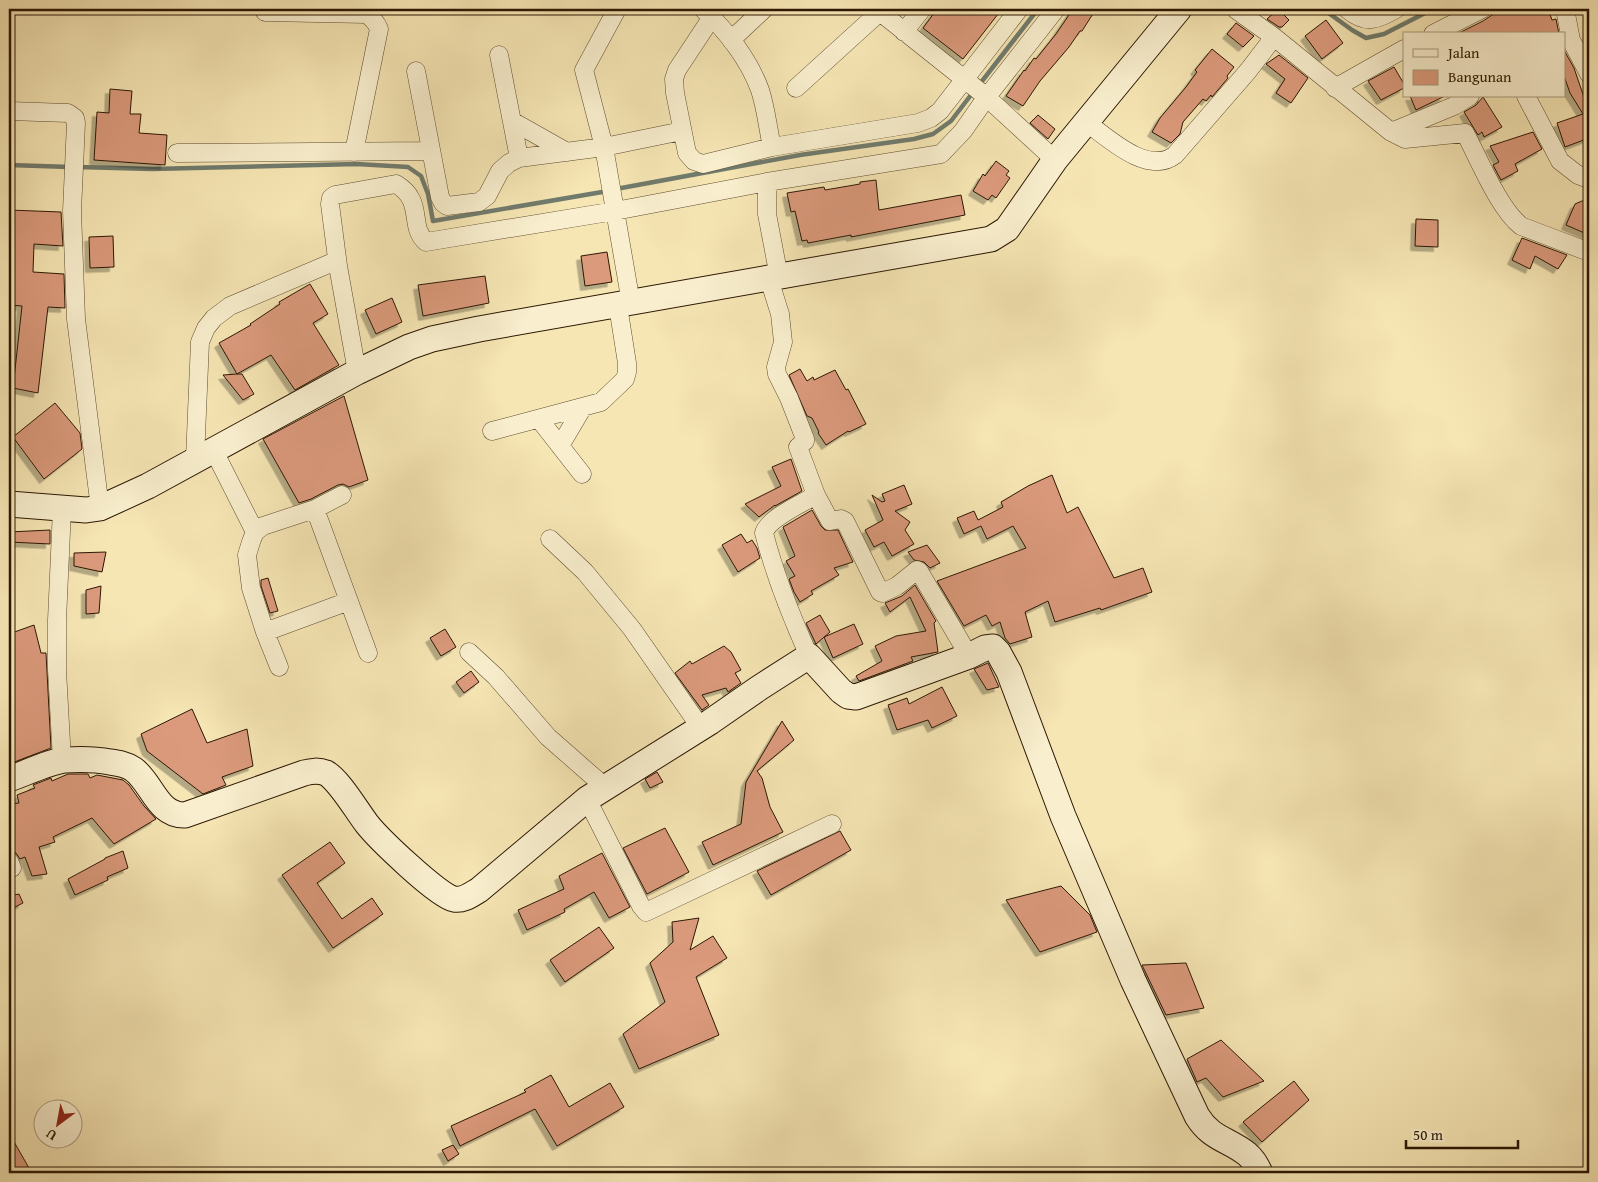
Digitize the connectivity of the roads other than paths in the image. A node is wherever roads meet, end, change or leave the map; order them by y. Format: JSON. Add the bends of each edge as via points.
{"nodes":[{"id":1,"x":617,"y":9,"type":"edge"},
{"id":2,"x":764,"y":9,"type":"edge"},
{"id":3,"x":922,"y":9,"type":"edge"},
{"id":4,"x":1018,"y":9,"type":"edge"},
{"id":5,"x":1056,"y":9,"type":"edge"},
{"id":6,"x":1179,"y":9,"type":"edge"},
{"id":7,"x":1235,"y":9,"type":"edge"},
{"id":8,"x":1347,"y":9,"type":"edge"},
{"id":9,"x":1396,"y":9,"type":"edge"},
{"id":10,"x":1482,"y":9,"type":"edge"},
{"id":11,"x":1565,"y":9,"type":"edge"},
{"id":12,"x":882,"y":10,"type":"edge"},
{"id":13,"x":265,"y":12,"type":"dead end"},
{"id":14,"x":708,"y":13,"type":"edge"},
{"id":15,"x":904,"y":32,"type":"junction"},
{"id":16,"x":1438,"y":32,"type":"edge"},
{"id":17,"x":1274,"y":37,"type":"junction"},
{"id":18,"x":731,"y":40,"type":"junction"},
{"id":19,"x":1568,"y":42,"type":"edge"},
{"id":20,"x":1403,"y":50,"type":"edge"},
{"id":21,"x":499,"y":55,"type":"dead end"},
{"id":22,"x":416,"y":71,"type":"dead end"},
{"id":23,"x":1589,"y":74,"type":"edge"},
{"id":24,"x":796,"y":88,"type":"dead end"},
{"id":25,"x":1335,"y":88,"type":"junction"},
{"id":26,"x":976,"y":89,"type":"junction"},
{"id":27,"x":1467,"y":98,"type":"edge"},
{"id":28,"x":1527,"y":98,"type":"edge"},
{"id":29,"x":1454,"y":106,"type":"junction"},
{"id":30,"x":9,"y":111,"type":"edge"},
{"id":31,"x":512,"y":121,"type":"junction"},
{"id":32,"x":1086,"y":122,"type":"junction"},
{"id":33,"x":682,"y":131,"type":"junction"},
{"id":34,"x":1391,"y":132,"type":"junction"},
{"id":35,"x":1465,"y":133,"type":"junction"},
{"id":36,"x":604,"y":147,"type":"junction"},
{"id":37,"x":772,"y":147,"type":"junction"},
{"id":38,"x":431,"y":151,"type":"junction"},
{"id":39,"x":354,"y":152,"type":"junction"},
{"id":40,"x":567,"y":152,"type":"junction"},
{"id":41,"x":176,"y":153,"type":"dead end"},
{"id":42,"x":519,"y":158,"type":"junction"},
{"id":43,"x":1055,"y":160,"type":"junction"},
{"id":44,"x":1589,"y":179,"type":"edge"},
{"id":45,"x":767,"y":182,"type":"junction"},
{"id":46,"x":613,"y":198,"type":"junction"},
{"id":47,"x":429,"y":208,"type":"junction"},
{"id":48,"x":1589,"y":252,"type":"edge"},
{"id":49,"x":338,"y":266,"type":"junction"},
{"id":50,"x":774,"y":278,"type":"junction"},
{"id":51,"x":625,"y":304,"type":"junction"},
{"id":52,"x":357,"y":372,"type":"junction"},
{"id":53,"x":583,"y":407,"type":"junction"},
{"id":54,"x":539,"y":419,"type":"junction"},
{"id":55,"x":492,"y":431,"type":"dead end"},
{"id":56,"x":560,"y":446,"type":"junction"},
{"id":57,"x":204,"y":454,"type":"junction"},
{"id":58,"x":582,"y":474,"type":"dead end"},
{"id":59,"x":342,"y":495,"type":"dead end"},
{"id":60,"x":816,"y":495,"type":"junction"},
{"id":61,"x":9,"y":504,"type":"edge"},
{"id":62,"x":100,"y":508,"type":"junction"},
{"id":63,"x":315,"y":508,"type":"junction"},
{"id":64,"x":62,"y":509,"type":"junction"},
{"id":65,"x":255,"y":532,"type":"junction"},
{"id":66,"x":550,"y":538,"type":"dead end"},
{"id":67,"x":348,"y":601,"type":"junction"},
{"id":68,"x":265,"y":632,"type":"junction"},
{"id":69,"x":469,"y":652,"type":"dead end"},
{"id":70,"x":368,"y":653,"type":"dead end"},
{"id":71,"x":809,"y":656,"type":"junction"},
{"id":72,"x":969,"y":656,"type":"junction"},
{"id":73,"x":279,"y":667,"type":"dead end"},
{"id":74,"x":701,"y":728,"type":"junction"},
{"id":75,"x":62,"y":760,"type":"junction"},
{"id":76,"x":9,"y":779,"type":"edge"},
{"id":77,"x":596,"y":793,"type":"junction"},
{"id":78,"x":832,"y":824,"type":"dead end"},
{"id":79,"x":1260,"y":1173,"type":"edge"}],
"edges":[{"from":1,"to":36,"type":"street","via":[[584,70]]},
{"from":2,"to":18,"type":"street"},
{"from":3,"to":15,"type":"street"},
{"from":4,"to":26,"type":"street"},
{"from":5,"to":26,"type":"street"},
{"from":6,"to":32,"type":"street"},
{"from":7,"to":17,"type":"street"},
{"from":8,"to":9,"type":"street","via":[[1359,18],[1372,19]]},
{"from":10,"to":16,"type":"street"},
{"from":11,"to":19,"type":"street"},
{"from":12,"to":15,"type":"street"},
{"from":12,"to":24,"type":"street"},
{"from":13,"to":39,"type":"street","via":[[366,14],[377,24],[379,29]]},
{"from":14,"to":18,"type":"street"},
{"from":14,"to":33,"type":"street","via":[[674,79]]},
{"from":15,"to":26,"type":"street"},
{"from":17,"to":25,"type":"street"},
{"from":17,"to":32,"type":"street","via":[[1169,159],[1144,160]]},
{"from":18,"to":37,"type":"street","via":[[760,91]]},
{"from":19,"to":23,"type":"street"},
{"from":20,"to":25,"type":"street"},
{"from":21,"to":31,"type":"street"},
{"from":22,"to":38,"type":"street"},
{"from":25,"to":34,"type":"street"},
{"from":26,"to":37,"type":"street","via":[[927,120]]},
{"from":26,"to":43,"type":"street"},
{"from":26,"to":45,"type":"street","via":[[963,131],[941,154]]},
{"from":27,"to":29,"type":"street"},
{"from":28,"to":44,"type":"street","via":[[1560,161]]},
{"from":29,"to":34,"type":"street"},
{"from":29,"to":35,"type":"street"},
{"from":30,"to":62,"type":"street","via":[[68,113],[76,123],[72,211],[76,319]]},
{"from":31,"to":40,"type":"street"},
{"from":31,"to":42,"type":"street"},
{"from":32,"to":43,"type":"street"},
{"from":33,"to":36,"type":"street"},
{"from":33,"to":37,"type":"street","via":[[686,153],[703,164]]},
{"from":34,"to":35,"type":"street","via":[[1405,139]]},
{"from":35,"to":48,"type":"street","via":[[1512,219],[1521,226]]},
{"from":36,"to":40,"type":"street"},
{"from":36,"to":46,"type":"street"},
{"from":38,"to":39,"type":"street"},
{"from":38,"to":47,"type":"street","via":[[440,197]]},
{"from":39,"to":41,"type":"street"},
{"from":40,"to":42,"type":"street"},
{"from":42,"to":47,"type":"street","via":[[500,171],[487,196],[479,202]]},
{"from":43,"to":50,"type":"street","via":[[1007,229],[991,240]]},
{"from":45,"to":46,"type":"street"},
{"from":45,"to":50,"type":"street"},
{"from":46,"to":47,"type":"street","via":[[426,242],[419,232]]},
{"from":46,"to":51,"type":"street"},
{"from":47,"to":49,"type":"street","via":[[396,184],[335,195],[330,204]]},
{"from":49,"to":52,"type":"street"},
{"from":49,"to":57,"type":"street","via":[[331,264],[230,306],[206,328],[200,342]]},
{"from":50,"to":51,"type":"street"},
{"from":50,"to":60,"type":"street","via":[[783,342],[777,374],[805,439],[798,447]]},
{"from":51,"to":52,"type":"street","via":[[432,339]]},
{"from":51,"to":53,"type":"street","via":[[627,372],[601,402]]},
{"from":52,"to":57,"type":"street"},
{"from":53,"to":54,"type":"street"},
{"from":53,"to":56,"type":"street"},
{"from":54,"to":55,"type":"street"},
{"from":54,"to":56,"type":"street"},
{"from":56,"to":58,"type":"street"},
{"from":57,"to":62,"type":"street","via":[[148,486]]},
{"from":57,"to":65,"type":"street"},
{"from":59,"to":63,"type":"street"},
{"from":60,"to":71,"type":"street","via":[[776,520],[764,533],[788,610]]},
{"from":60,"to":72,"type":"street","via":[[830,521],[846,521],[880,592],[888,592],[919,571]]},
{"from":61,"to":64,"type":"street"},
{"from":62,"to":64,"type":"street"},
{"from":63,"to":65,"type":"street","via":[[271,522]]},
{"from":63,"to":67,"type":"street"},
{"from":64,"to":75,"type":"street","via":[[57,650]]},
{"from":65,"to":68,"type":"street","via":[[246,555],[251,588]]},
{"from":66,"to":74,"type":"street","via":[[585,572],[632,629]]},
{"from":67,"to":68,"type":"street"},
{"from":67,"to":70,"type":"street"},
{"from":68,"to":73,"type":"street"},
{"from":69,"to":77,"type":"street","via":[[496,677]]},
{"from":71,"to":72,"type":"street","via":[[842,691],[856,697]]},
{"from":71,"to":74,"type":"street"},
{"from":72,"to":79,"type":"street","via":[[985,648],[993,647],[998,652],[1009,672],[1063,816],[1133,980],[1197,1116],[1206,1129],[1246,1154]]},
{"from":74,"to":77,"type":"street"},
{"from":75,"to":76,"type":"street"},
{"from":75,"to":77,"type":"street","via":[[97,760],[131,767],[166,810],[180,816],[316,770],[335,780],[368,826],[433,886],[453,899],[479,890]]},
{"from":77,"to":78,"type":"street","via":[[644,912]]}]}
